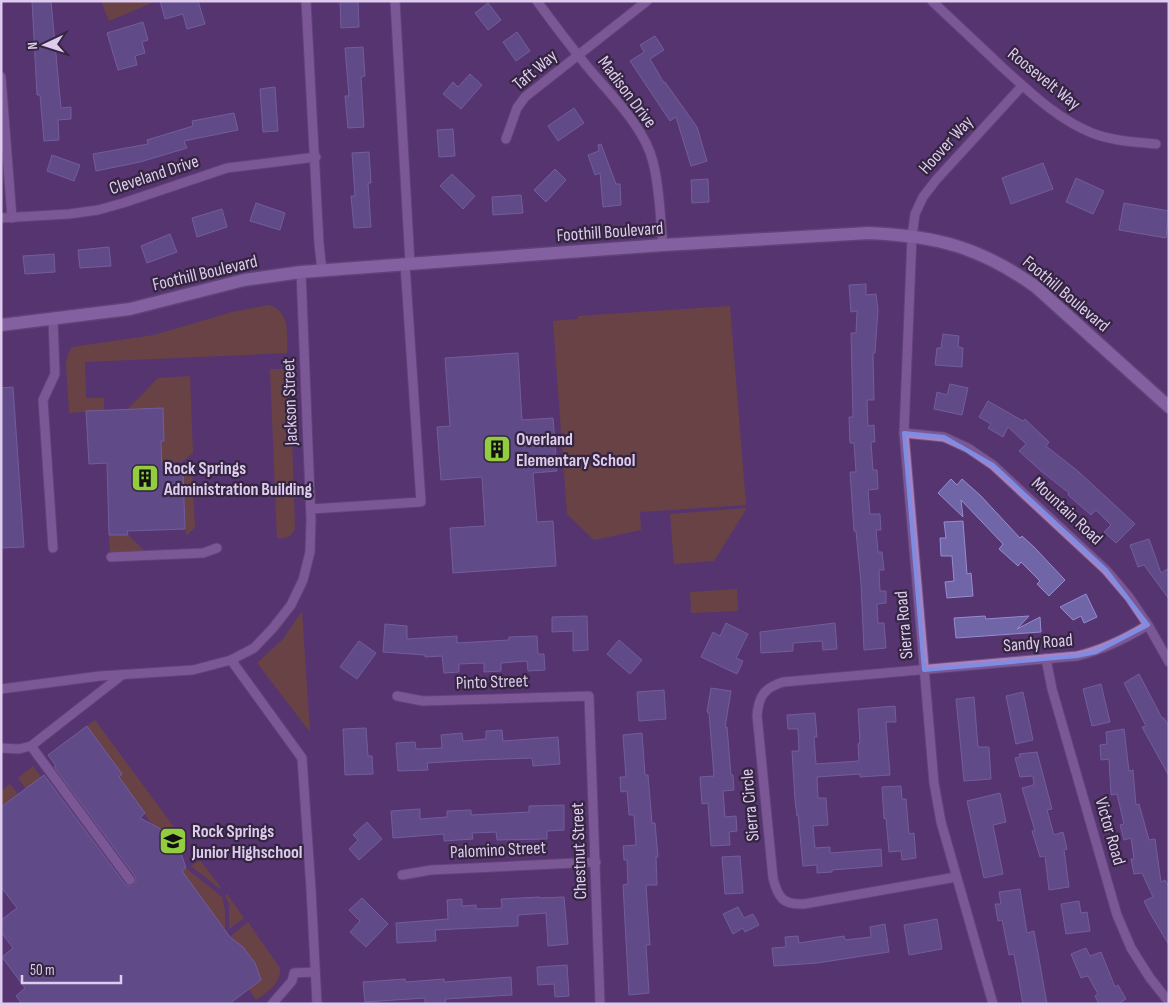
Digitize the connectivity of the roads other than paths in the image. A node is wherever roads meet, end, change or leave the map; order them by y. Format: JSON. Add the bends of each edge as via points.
{"nodes":[{"id":1,"x":306,"y":1,"type":"edge"},
{"id":2,"x":395,"y":1,"type":"edge"},
{"id":3,"x":537,"y":1,"type":"edge"},
{"id":4,"x":647,"y":1,"type":"edge"},
{"id":5,"x":932,"y":1,"type":"edge"},
{"id":6,"x":578,"y":55,"type":"junction"},
{"id":7,"x":1,"y":76,"type":"edge"},
{"id":8,"x":1022,"y":86,"type":"junction"},
{"id":9,"x":506,"y":139,"type":"dead end"},
{"id":10,"x":1156,"y":144,"type":"dead end"},
{"id":11,"x":316,"y":157,"type":"junction"},
{"id":12,"x":1,"y":218,"type":"edge"},
{"id":13,"x":12,"y":218,"type":"junction"},
{"id":14,"x":912,"y":236,"type":"junction"},
{"id":15,"x":663,"y":245,"type":"junction"},
{"id":16,"x":407,"y":263,"type":"junction"},
{"id":17,"x":322,"y":270,"type":"junction"},
{"id":18,"x":301,"y":272,"type":"junction"},
{"id":19,"x":52,"y":320,"type":"junction"},
{"id":20,"x":1,"y":325,"type":"edge"},
{"id":21,"x":1169,"y":407,"type":"edge"},
{"id":22,"x":904,"y":434,"type":"junction"},
{"id":23,"x":311,"y":509,"type":"junction"},
{"id":24,"x":53,"y":548,"type":"dead end"},
{"id":25,"x":217,"y":548,"type":"dead end"},
{"id":26,"x":111,"y":557,"type":"dead end"},
{"id":27,"x":1148,"y":625,"type":"junction"},
{"id":28,"x":1046,"y":659,"type":"junction"},
{"id":29,"x":231,"y":660,"type":"junction"},
{"id":30,"x":1169,"y":662,"type":"edge"},
{"id":31,"x":924,"y":670,"type":"junction"},
{"id":32,"x":123,"y":674,"type":"junction"},
{"id":33,"x":1,"y":689,"type":"edge"},
{"id":34,"x":397,"y":696,"type":"dead end"},
{"id":35,"x":589,"y":696,"type":"joint"},
{"id":36,"x":31,"y":746,"type":"junction"},
{"id":37,"x":1,"y":748,"type":"edge"},
{"id":38,"x":596,"y":862,"type":"junction"},
{"id":39,"x":402,"y":875,"type":"dead end"},
{"id":40,"x":956,"y":878,"type":"junction"},
{"id":41,"x":130,"y":880,"type":"dead end"},
{"id":42,"x":315,"y":972,"type":"junction"},
{"id":43,"x":1169,"y":1002,"type":"edge"},
{"id":44,"x":272,"y":1004,"type":"edge"},
{"id":45,"x":317,"y":1004,"type":"edge"},
{"id":46,"x":600,"y":1004,"type":"edge"},
{"id":47,"x":993,"y":1004,"type":"edge"}],
"edges":[{"from":1,"to":11,"type":"street"},
{"from":2,"to":16,"type":"street"},
{"from":3,"to":6,"type":"street","name":"Madison Drive"},
{"from":4,"to":6,"type":"street"},
{"from":5,"to":8,"type":"street","name":"Roosevelt Way"},
{"from":6,"to":9,"type":"street","name":"Taft Way","via":[[526,97],[517,108]]},
{"from":6,"to":15,"type":"street","name":"Madison Drive","via":[[629,118],[653,160]]},
{"from":7,"to":13,"type":"street"},
{"from":8,"to":10,"type":"street","name":"Roosevelt Way","via":[[1049,109],[1091,132],[1123,142]]},
{"from":8,"to":14,"type":"street","name":"Hoover Way","via":[[923,197],[915,214]]},
{"from":11,"to":13,"type":"street","name":"Cleveland Drive","via":[[227,168],[98,210]]},
{"from":11,"to":17,"type":"street"},
{"from":12,"to":13,"type":"street","name":"Cleveland Drive"},
{"from":14,"to":15,"type":"main road","name":"Foothill Boulevard","via":[[869,233]]},
{"from":14,"to":21,"type":"main road","name":"Foothill Boulevard","via":[[966,248],[1014,271]]},
{"from":14,"to":22,"type":"street","name":"Sierra Road"},
{"from":15,"to":16,"type":"main road","name":"Foothill Boulevard"},
{"from":16,"to":17,"type":"main road","name":"Foothill Boulevard"},
{"from":16,"to":23,"type":"street","via":[[421,502]]},
{"from":17,"to":18,"type":"main road","name":"Foothill Boulevard"},
{"from":18,"to":19,"type":"main road","name":"Foothill Boulevard","via":[[244,280],[130,309]]},
{"from":18,"to":23,"type":"street","name":"Jackson Street"},
{"from":19,"to":20,"type":"main road","name":"Foothill Boulevard"},
{"from":19,"to":24,"type":"street","via":[[55,374],[43,400]]},
{"from":22,"to":27,"type":"street","name":"Mountain Road","via":[[944,438],[968,448],[993,465],[1106,570]]},
{"from":22,"to":31,"type":"street","name":"Sierra Road"},
{"from":23,"to":29,"type":"street","name":"Jackson Street","via":[[310,552],[303,580],[291,605],[254,648]]},
{"from":25,"to":26,"type":"street","via":[[203,553]]},
{"from":27,"to":28,"type":"street","name":"Sandy Road","via":[[1096,652]]},
{"from":27,"to":30,"type":"street","name":"Mountain Road"},
{"from":28,"to":31,"type":"street","name":"Sandy Road"},
{"from":28,"to":43,"type":"street","name":"Victor Road","via":[[1117,914],[1131,948]]},
{"from":29,"to":32,"type":"street","name":"Jackson Street","via":[[193,670]]},
{"from":29,"to":42,"type":"street","via":[[302,758]]},
{"from":31,"to":40,"type":"street","name":"Sierra Road","via":[[934,783]]},
{"from":31,"to":40,"type":"street","name":"Sierra Circle","via":[[783,682],[764,692],[757,715],[773,878],[782,900],[793,905]]},
{"from":32,"to":33,"type":"street","name":"Jackson Street"},
{"from":32,"to":36,"type":"street"},
{"from":34,"to":35,"type":"street","name":"Pinto Street","via":[[423,700]]},
{"from":35,"to":38,"type":"street","name":"Chestnut Street"},
{"from":36,"to":37,"type":"street"},
{"from":36,"to":41,"type":"street"},
{"from":38,"to":39,"type":"street","name":"Palomino Street","via":[[431,870]]},
{"from":38,"to":46,"type":"street","name":"Chestnut Street"},
{"from":40,"to":47,"type":"street","name":"Sierra Road"},
{"from":42,"to":44,"type":"street","via":[[294,973],[292,981]]},
{"from":42,"to":45,"type":"street"}]}
